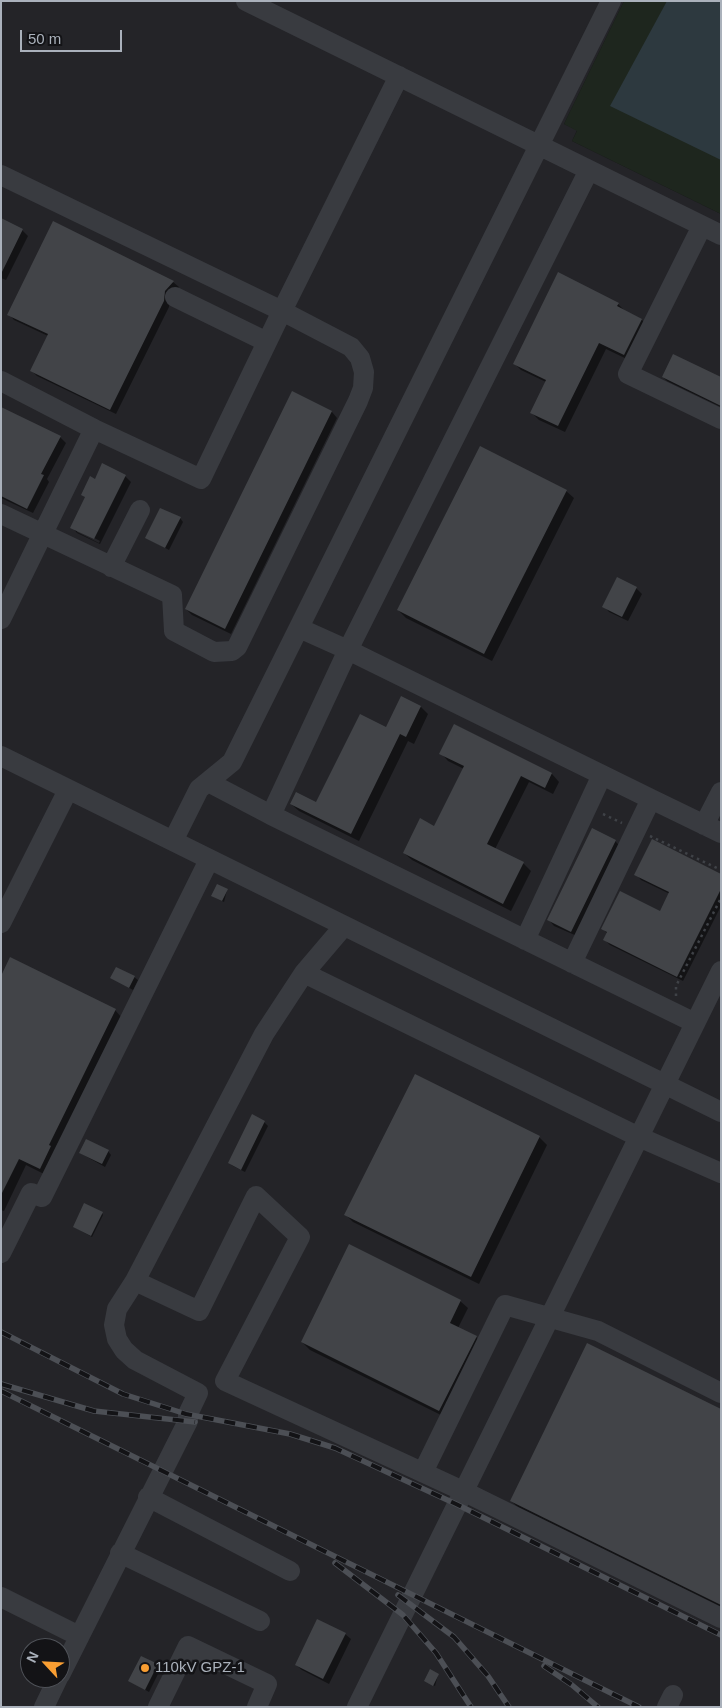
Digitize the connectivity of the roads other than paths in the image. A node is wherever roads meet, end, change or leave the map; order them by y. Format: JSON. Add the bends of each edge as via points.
{"nodes":[{"id":1,"x":246,"y":1,"type":"edge"},
{"id":2,"x":611,"y":1,"type":"edge"},
{"id":3,"x":399,"y":76,"type":"junction"},
{"id":4,"x":539,"y":145,"type":"junction"},
{"id":5,"x":589,"y":170,"type":"junction"},
{"id":6,"x":1,"y":175,"type":"edge"},
{"id":7,"x":702,"y":226,"type":"junction"},
{"id":8,"x":721,"y":234,"type":"edge"},
{"id":9,"x":175,"y":297,"type":"dead end"},
{"id":10,"x":282,"y":311,"type":"junction"},
{"id":11,"x":267,"y":342,"type":"junction"},
{"id":12,"x":1,"y":381,"type":"edge"},
{"id":13,"x":721,"y":419,"type":"edge"},
{"id":14,"x":94,"y":429,"type":"junction"},
{"id":15,"x":140,"y":510,"type":"dead end"},
{"id":16,"x":1,"y":514,"type":"edge"},
{"id":17,"x":43,"y":534,"type":"junction"},
{"id":18,"x":111,"y":566,"type":"junction"},
{"id":19,"x":1,"y":619,"type":"edge"},
{"id":20,"x":299,"y":628,"type":"junction"},
{"id":21,"x":348,"y":650,"type":"junction"},
{"id":22,"x":1,"y":756,"type":"edge"},
{"id":23,"x":602,"y":775,"type":"junction"},
{"id":24,"x":208,"y":782,"type":"junction"},
{"id":25,"x":68,"y":790,"type":"junction"},
{"id":26,"x":721,"y":792,"type":"edge"},
{"id":27,"x":651,"y":799,"type":"junction"},
{"id":28,"x":271,"y":816,"type":"junction"},
{"id":29,"x":713,"y":829,"type":"edge"},
{"id":30,"x":173,"y":842,"type":"junction"},
{"id":31,"x":209,"y":860,"type":"junction"},
{"id":32,"x":1,"y":923,"type":"edge"},
{"id":33,"x":344,"y":926,"type":"junction"},
{"id":34,"x":525,"y":940,"type":"junction"},
{"id":35,"x":572,"y":963,"type":"junction"},
{"id":36,"x":721,"y":971,"type":"edge"},
{"id":37,"x":304,"y":974,"type":"junction"},
{"id":38,"x":695,"y":1023,"type":"junction"},
{"id":39,"x":665,"y":1084,"type":"junction"},
{"id":40,"x":721,"y":1112,"type":"edge"},
{"id":41,"x":639,"y":1137,"type":"junction"},
{"id":42,"x":721,"y":1173,"type":"edge"},
{"id":43,"x":1,"y":1252,"type":"edge"},
{"id":44,"x":135,"y":1280,"type":"junction"},
{"id":45,"x":549,"y":1318,"type":"junction"},
{"id":46,"x":225,"y":1381,"type":"junction"},
{"id":47,"x":198,"y":1393,"type":"junction"},
{"id":48,"x":721,"y":1393,"type":"edge"},
{"id":49,"x":423,"y":1472,"type":"junction"},
{"id":50,"x":463,"y":1491,"type":"junction"},
{"id":51,"x":148,"y":1497,"type":"junction"},
{"id":52,"x":120,"y":1553,"type":"junction"},
{"id":53,"x":290,"y":1570,"type":"dead end"},
{"id":54,"x":1,"y":1597,"type":"edge"},
{"id":55,"x":721,"y":1618,"type":"edge"},
{"id":56,"x":260,"y":1621,"type":"dead end"},
{"id":57,"x":79,"y":1636,"type":"junction"},
{"id":58,"x":70,"y":1654,"type":"edge"},
{"id":59,"x":53,"y":1688,"type":"edge"},
{"id":60,"x":44,"y":1707,"type":"edge"},
{"id":61,"x":158,"y":1707,"type":"edge"},
{"id":62,"x":257,"y":1707,"type":"edge"},
{"id":63,"x":357,"y":1707,"type":"edge"}],
"edges":[{"from":1,"to":3,"type":"lane"},
{"from":2,"to":4,"type":"lane"},
{"from":3,"to":4,"type":"lane"},
{"from":3,"to":10,"type":"lane"},
{"from":4,"to":5,"type":"lane"},
{"from":4,"to":20,"type":"lane"},
{"from":5,"to":7,"type":"lane"},
{"from":5,"to":21,"type":"lane"},
{"from":6,"to":10,"type":"lane"},
{"from":7,"to":8,"type":"lane"},
{"from":7,"to":13,"type":"lane","via":[[628,374]]},
{"from":9,"to":11,"type":"lane"},
{"from":10,"to":11,"type":"lane"},
{"from":10,"to":18,"type":"lane","via":[[351,347],[362,364],[363,388],[237,647],[219,653],[174,631],[172,595]]},
{"from":11,"to":14,"type":"lane","via":[[201,479]]},
{"from":12,"to":14,"type":"lane"},
{"from":14,"to":17,"type":"lane"},
{"from":15,"to":18,"type":"lane"},
{"from":16,"to":17,"type":"lane"},
{"from":17,"to":18,"type":"lane"},
{"from":17,"to":19,"type":"lane"},
{"from":20,"to":21,"type":"lane"},
{"from":20,"to":24,"type":"lane","via":[[232,762]]},
{"from":21,"to":23,"type":"lane"},
{"from":21,"to":28,"type":"lane"},
{"from":22,"to":25,"type":"lane"},
{"from":23,"to":27,"type":"lane"},
{"from":23,"to":34,"type":"lane"},
{"from":24,"to":28,"type":"lane"},
{"from":24,"to":30,"type":"lane","via":[[199,789]]},
{"from":25,"to":30,"type":"lane"},
{"from":25,"to":32,"type":"lane"},
{"from":26,"to":29,"type":"lane"},
{"from":27,"to":29,"type":"lane"},
{"from":27,"to":35,"type":"lane"},
{"from":28,"to":34,"type":"lane"},
{"from":30,"to":31,"type":"lane"},
{"from":31,"to":33,"type":"lane"},
{"from":31,"to":43,"type":"lane","via":[[42,1197],[31,1193]]},
{"from":33,"to":37,"type":"lane"},
{"from":33,"to":39,"type":"lane"},
{"from":34,"to":35,"type":"lane"},
{"from":35,"to":38,"type":"lane"},
{"from":36,"to":38,"type":"lane"},
{"from":37,"to":41,"type":"lane"},
{"from":37,"to":44,"type":"lane","via":[[264,1034]]},
{"from":38,"to":39,"type":"lane"},
{"from":39,"to":40,"type":"lane"},
{"from":39,"to":41,"type":"lane"},
{"from":41,"to":42,"type":"lane"},
{"from":41,"to":45,"type":"lane"},
{"from":44,"to":46,"type":"lane","via":[[199,1311],[256,1196],[300,1237]]},
{"from":44,"to":47,"type":"lane","via":[[117,1309],[114,1325],[117,1340],[136,1360]]},
{"from":45,"to":48,"type":"lane","via":[[598,1331]]},
{"from":45,"to":49,"type":"lane","via":[[505,1305]]},
{"from":45,"to":50,"type":"lane"},
{"from":46,"to":47,"type":"lane"},
{"from":46,"to":49,"type":"lane"},
{"from":47,"to":51,"type":"lane","via":[[188,1421]]},
{"from":49,"to":50,"type":"lane"},
{"from":50,"to":55,"type":"lane"},
{"from":50,"to":63,"type":"lane"},
{"from":51,"to":52,"type":"lane"},
{"from":51,"to":53,"type":"lane"},
{"from":52,"to":56,"type":"lane"},
{"from":52,"to":57,"type":"lane"},
{"from":54,"to":57,"type":"lane"},
{"from":57,"to":58,"type":"lane"},
{"from":59,"to":60,"type":"lane"},
{"from":61,"to":62,"type":"lane","via":[[188,1646],[267,1684]]}]}
